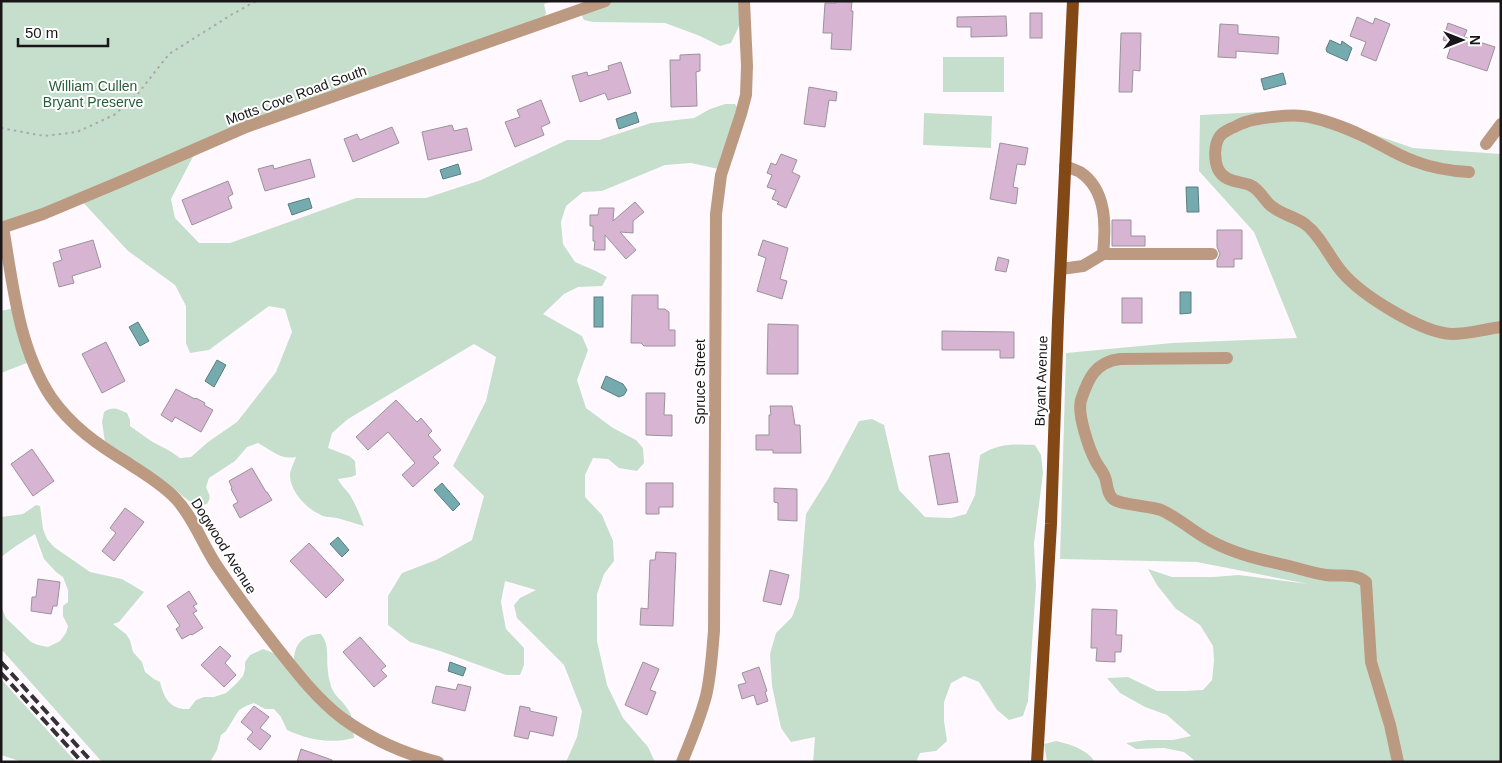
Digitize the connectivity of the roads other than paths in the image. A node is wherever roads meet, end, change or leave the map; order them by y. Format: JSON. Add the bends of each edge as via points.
{"nodes":[{"id":1,"x":605,"y":1,"type":"edge"},
{"id":2,"x":744,"y":1,"type":"edge"},
{"id":3,"x":1073,"y":1,"type":"edge"},
{"id":4,"x":1501,"y":124,"type":"edge"},
{"id":5,"x":1486,"y":144,"type":"dead end"},
{"id":6,"x":1066,"y":166,"type":"junction"},
{"id":7,"x":1469,"y":172,"type":"dead end"},
{"id":8,"x":2,"y":228,"type":"edge"},
{"id":9,"x":1103,"y":254,"type":"junction"},
{"id":10,"x":1212,"y":254,"type":"dead end"},
{"id":11,"x":1060,"y":269,"type":"junction"},
{"id":12,"x":1501,"y":326,"type":"edge"},
{"id":13,"x":1227,"y":358,"type":"dead end"},
{"id":14,"x":438,"y":762,"type":"edge"},
{"id":15,"x":682,"y":762,"type":"edge"},
{"id":16,"x":1037,"y":762,"type":"edge"},
{"id":17,"x":1398,"y":762,"type":"edge"}],
"edges":[{"from":1,"to":8,"type":"street","name":"Motts Cove Road South","via":[[246,127],[43,214]]},
{"from":2,"to":15,"type":"street","name":"Spruce Street","via":[[746,95],[721,175],[716,214],[712,659],[699,720]]},
{"from":3,"to":6,"type":"main road","name":"Bryant Avenue"},
{"from":4,"to":5,"type":"street"},
{"from":6,"to":9,"type":"street","via":[[1080,173],[1094,187],[1104,211]]},
{"from":6,"to":11,"type":"main road","name":"Bryant Avenue"},
{"from":7,"to":12,"type":"street","via":[[1444,170],[1412,161],[1346,128],[1292,115],[1247,121],[1221,134],[1215,151],[1218,169],[1223,176],[1251,185],[1274,208],[1307,226],[1350,282],[1388,308],[1423,327],[1452,334]]},
{"from":8,"to":14,"type":"street","name":"Dogwood Avenue","via":[[32,361],[51,396],[68,418],[176,499],[246,608],[296,672],[331,708],[397,749]]},
{"from":9,"to":10,"type":"street"},
{"from":9,"to":11,"type":"street","via":[[1082,266]]},
{"from":11,"to":16,"type":"main road","name":"Bryant Avenue","via":[[1053,498]]},
{"from":13,"to":17,"type":"street","via":[[1120,359],[1098,367],[1085,388],[1080,410],[1089,447],[1104,475],[1110,495],[1117,501],[1173,515],[1226,549],[1324,575],[1357,577],[1366,582],[1371,662]]}]}
